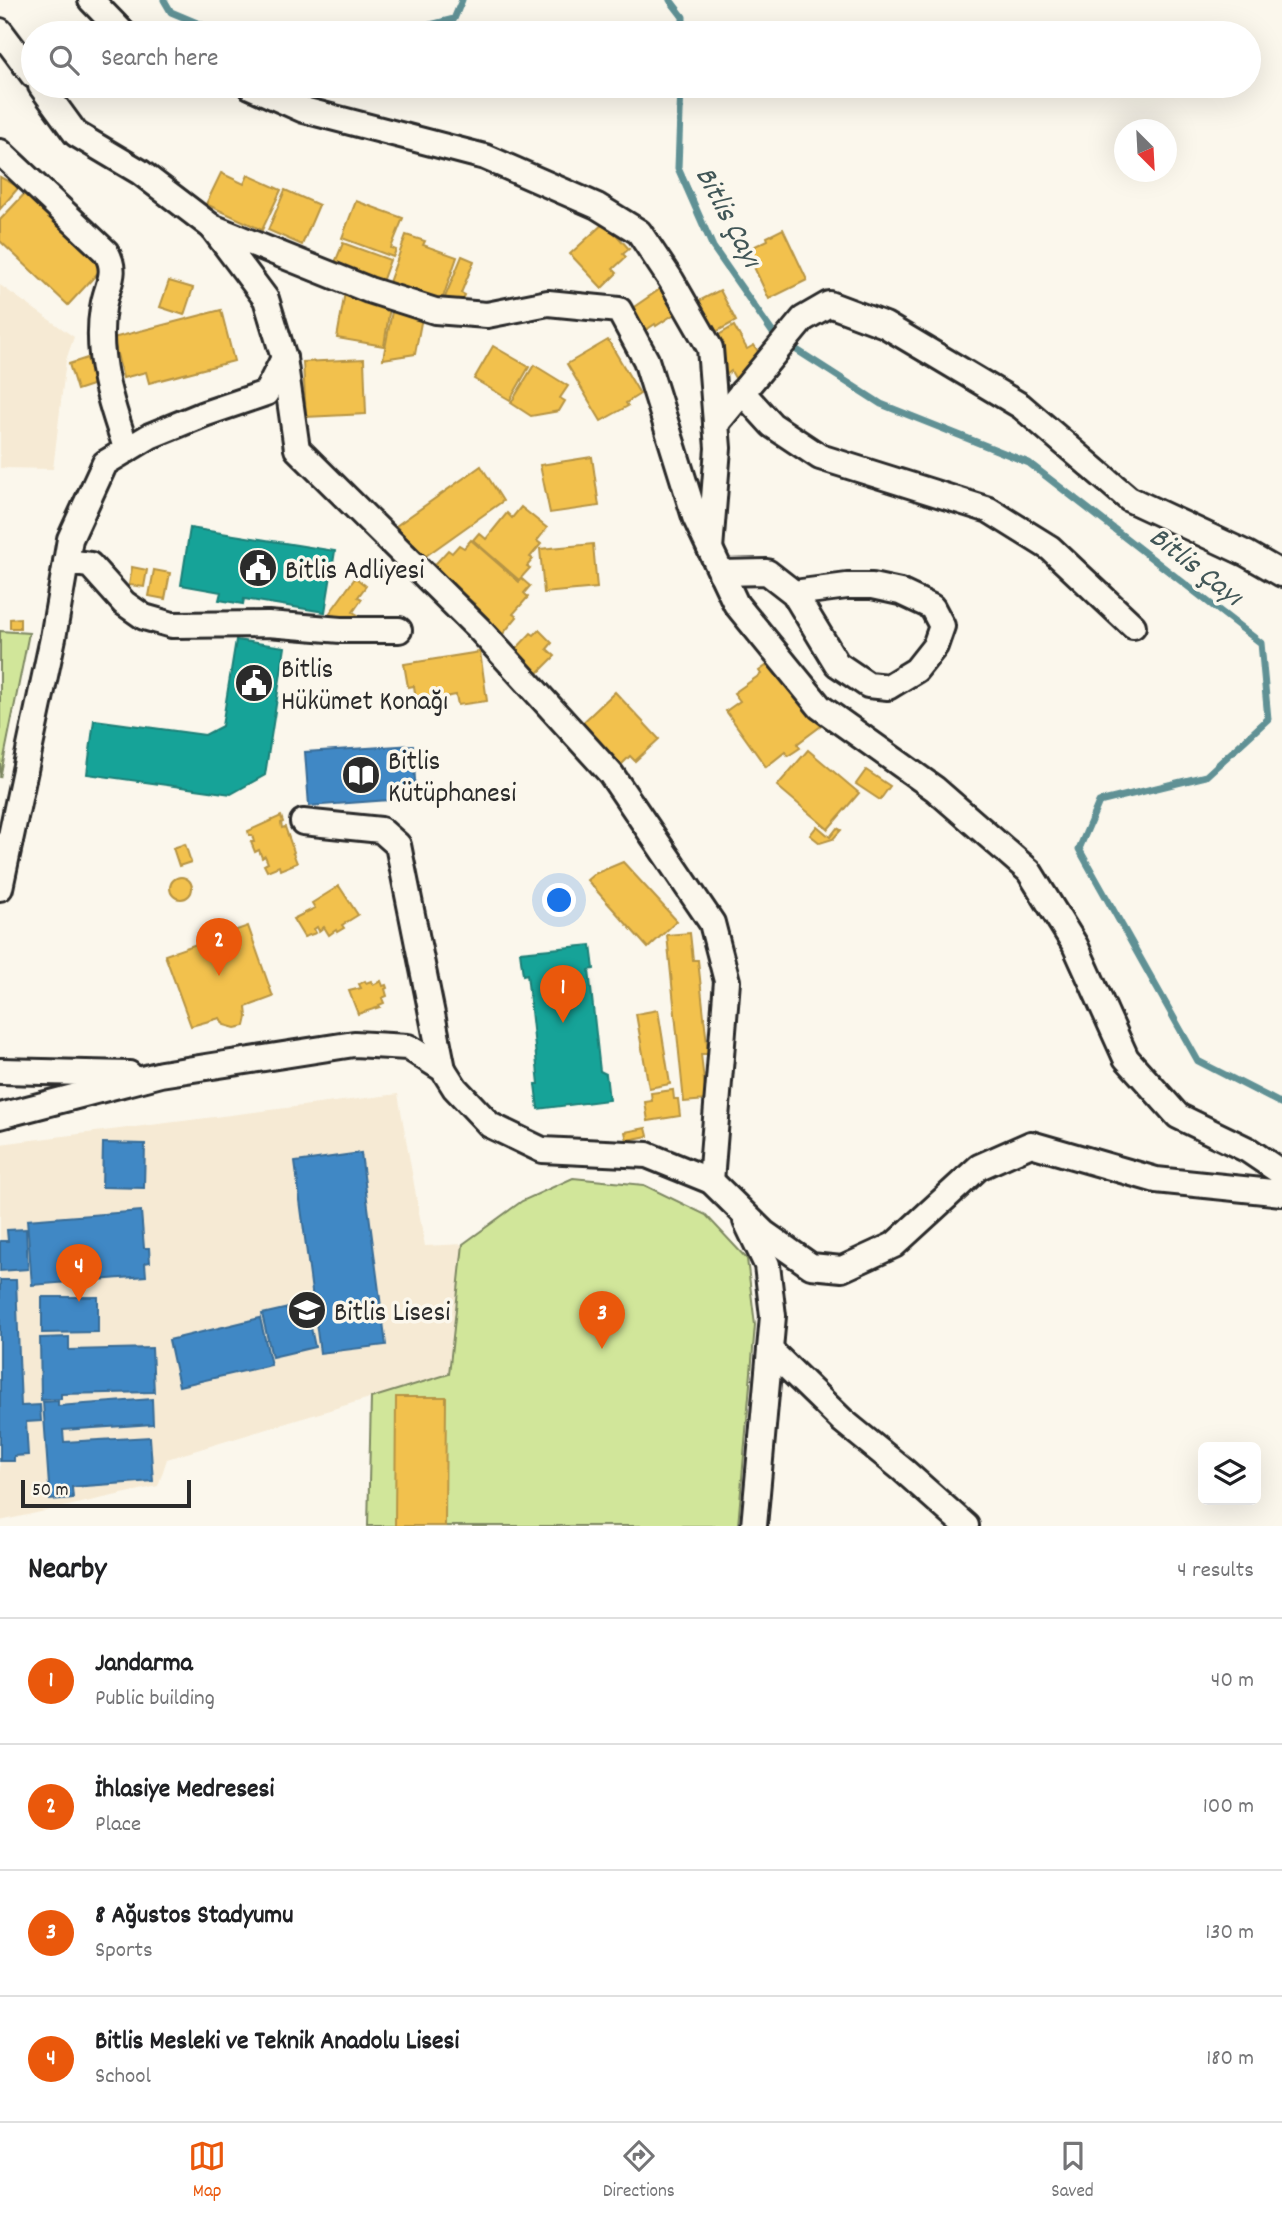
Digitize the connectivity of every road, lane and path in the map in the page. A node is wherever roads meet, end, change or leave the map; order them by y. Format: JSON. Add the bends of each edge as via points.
{"nodes":[{"id":1,"x":91,"y":0,"type":"edge"},
{"id":2,"x":111,"y":21,"type":"edge"},
{"id":3,"x":0,"y":31,"type":"edge"},
{"id":4,"x":21,"y":59,"type":"edge"},
{"id":5,"x":50,"y":98,"type":"edge"},
{"id":6,"x":277,"y":98,"type":"edge"},
{"id":7,"x":0,"y":152,"type":"edge"},
{"id":8,"x":212,"y":228,"type":"junction"},
{"id":9,"x":284,"y":358,"type":"junction"},
{"id":10,"x":742,"y":392,"type":"junction"},
{"id":11,"x":716,"y":424,"type":"junction"},
{"id":12,"x":127,"y":450,"type":"junction"},
{"id":13,"x":710,"y":550,"type":"junction"},
{"id":14,"x":66,"y":562,"type":"junction"},
{"id":15,"x":721,"y":573,"type":"junction"},
{"id":16,"x":1282,"y":574,"type":"edge"},
{"id":17,"x":794,"y":593,"type":"junction"},
{"id":18,"x":1133,"y":626,"type":"dead end"},
{"id":19,"x":399,"y":630,"type":"dead end"},
{"id":20,"x":303,"y":822,"type":"dead end"},
{"id":21,"x":0,"y":888,"type":"edge"},
{"id":22,"x":443,"y":1069,"type":"junction"},
{"id":23,"x":0,"y":1071,"type":"edge"},
{"id":24,"x":161,"y":1074,"type":"junction"},
{"id":25,"x":0,"y":1116,"type":"edge"},
{"id":26,"x":1282,"y":1173,"type":"edge"},
{"id":27,"x":710,"y":1181,"type":"junction"},
{"id":28,"x":1282,"y":1193,"type":"edge"},
{"id":29,"x":740,"y":1210,"type":"junction"},
{"id":30,"x":770,"y":1350,"type":"junction"},
{"id":31,"x":754,"y":1526,"type":"edge"},
{"id":32,"x":966,"y":1526,"type":"edge"}],
"edges":[{"from":1,"to":2,"type":"street"},
{"from":3,"to":4,"type":"street"},
{"from":5,"to":8,"type":"street","via":[[76,134],[140,172]]},
{"from":6,"to":11,"type":"street","via":[[304,110],[485,158],[597,206],[639,232],[710,348]]},
{"from":7,"to":12,"type":"street","via":[[106,251],[111,261],[102,354]]},
{"from":8,"to":9,"type":"street","via":[[266,299]]},
{"from":8,"to":13,"type":"street","via":[[435,311],[487,315],[548,303],[619,310],[646,360],[695,517]]},
{"from":9,"to":12,"type":"street","via":[[266,393],[150,436]]},
{"from":9,"to":27,"type":"street","via":[[297,449],[480,630],[611,774],[712,923],[727,981]]},
{"from":10,"to":11,"type":"street"},
{"from":10,"to":16,"type":"street","via":[[803,319],[829,304],[885,325],[1021,406],[1129,499]]},
{"from":10,"to":18,"type":"street","via":[[772,425],[820,457],[989,510],[1050,548]]},
{"from":11,"to":13,"type":"street"},
{"from":12,"to":14,"type":"street","via":[[105,463],[70,539]]},
{"from":13,"to":15,"type":"street"},
{"from":14,"to":19,"type":"street","via":[[90,565],[124,603],[144,617],[172,625]]},
{"from":14,"to":21,"type":"street"},
{"from":15,"to":17,"type":"street","via":[[767,572]]},
{"from":15,"to":26,"type":"street","via":[[736,604],[820,707],[935,789],[1029,871],[1075,945],[1126,1058],[1178,1116],[1248,1150]]},
{"from":17,"to":17,"type":"street","via":[[837,664],[868,685],[888,687],[916,670],[935,646],[942,626],[932,607],[891,590],[847,586]]},
{"from":20,"to":22,"type":"street","via":[[381,830],[398,845]]},
{"from":22,"to":24,"type":"street","via":[[408,1047],[354,1044]]},
{"from":22,"to":27,"type":"street","via":[[490,1125],[542,1150],[647,1155]]},
{"from":23,"to":24,"type":"street"},
{"from":24,"to":25,"type":"street"},
{"from":27,"to":29,"type":"street"},
{"from":28,"to":29,"type":"street","via":[[1156,1180],[1031,1144],[978,1167],[894,1245],[842,1269],[811,1266]]},
{"from":29,"to":30,"type":"street","via":[[767,1265],[773,1316]]},
{"from":30,"to":31,"type":"street"},
{"from":30,"to":32,"type":"street","via":[[843,1421]]}]}
